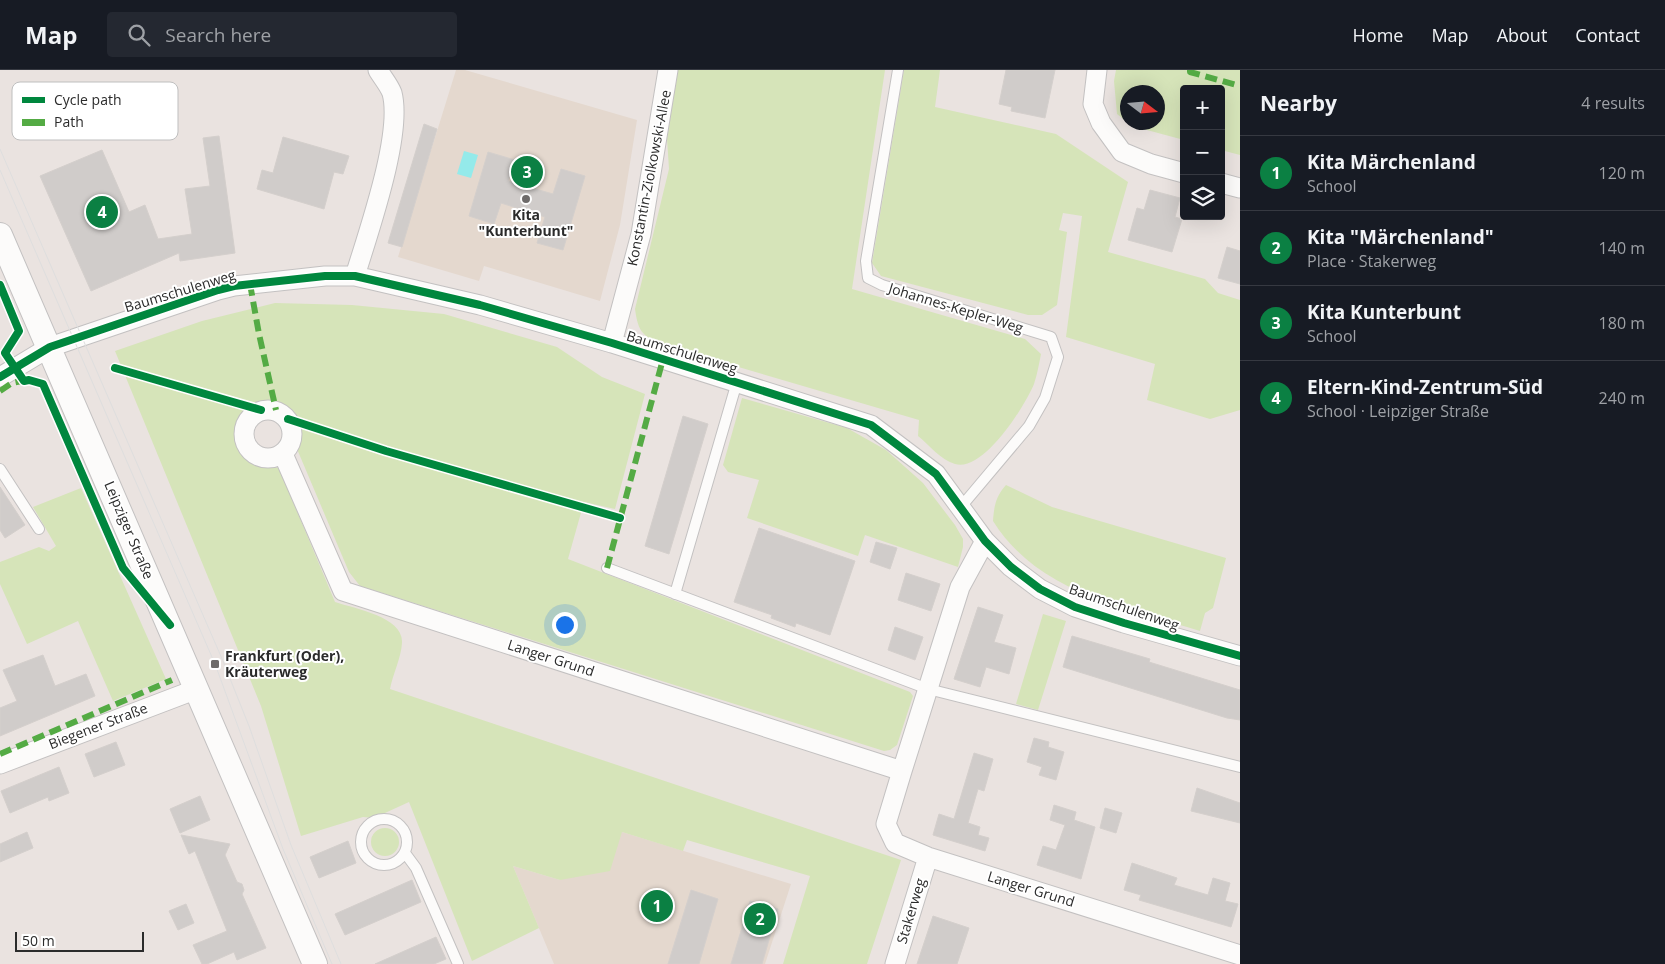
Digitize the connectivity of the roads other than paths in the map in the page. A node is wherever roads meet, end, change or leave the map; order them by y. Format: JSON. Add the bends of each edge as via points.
{"nodes":[{"id":1,"x":378,"y":70,"type":"edge"},
{"id":2,"x":668,"y":70,"type":"edge"},
{"id":3,"x":898,"y":70,"type":"edge"},
{"id":4,"x":1096,"y":70,"type":"edge"},
{"id":5,"x":1180,"y":172,"type":"edge"},
{"id":6,"x":1225,"y":184,"type":"edge"},
{"id":7,"x":1240,"y":188,"type":"edge"},
{"id":8,"x":0,"y":235,"type":"edge"},
{"id":9,"x":355,"y":276,"type":"junction"},
{"id":10,"x":612,"y":343,"type":"junction"},
{"id":11,"x":50,"y":347,"type":"junction"},
{"id":12,"x":0,"y":377,"type":"edge"},
{"id":13,"x":737,"y":382,"type":"junction"},
{"id":14,"x":283,"y":454,"type":"dead end"},
{"id":15,"x":0,"y":469,"type":"edge"},
{"id":16,"x":960,"y":508,"type":"junction"},
{"id":17,"x":39,"y":529,"type":"dead end"},
{"id":18,"x":985,"y":541,"type":"junction"},
{"id":19,"x":606,"y":568,"type":"dead end"},
{"id":20,"x":675,"y":594,"type":"junction"},
{"id":21,"x":1240,"y":656,"type":"edge"},
{"id":22,"x":928,"y":688,"type":"junction"},
{"id":23,"x":197,"y":689,"type":"junction"},
{"id":24,"x":0,"y":764,"type":"edge"},
{"id":25,"x":1240,"y":767,"type":"edge"},
{"id":26,"x":902,"y":771,"type":"junction"},
{"id":27,"x":405,"y":853,"type":"junction"},
{"id":28,"x":928,"y":857,"type":"junction"},
{"id":29,"x":1240,"y":955,"type":"edge"},
{"id":30,"x":315,"y":964,"type":"edge"},
{"id":31,"x":458,"y":964,"type":"edge"},
{"id":32,"x":895,"y":964,"type":"edge"}],
"edges":[{"from":1,"to":9,"type":"street","via":[[392,92],[395,114],[390,151]]},
{"from":2,"to":10,"type":"street","name":"Konstantin-Ziolkowski-Allee","via":[[641,234]]},
{"from":3,"to":16,"type":"lane","name":"Johannes-Kepler-Weg","via":[[866,261],[868,278],[1052,337],[1058,357],[1045,398],[1029,426]]},
{"from":4,"to":5,"type":"street","via":[[1093,104],[1100,123],[1122,152]]},
{"from":6,"to":7,"type":"street"},
{"from":8,"to":11,"type":"street","name":"Leipziger Straße"},
{"from":9,"to":10,"type":"street","name":"Baumschulenweg","via":[[480,305]]},
{"from":9,"to":11,"type":"street","name":"Baumschulenweg","via":[[234,286]]},
{"from":10,"to":13,"type":"street","name":"Baumschulenweg"},
{"from":11,"to":12,"type":"street","name":"Baumschulenweg"},
{"from":11,"to":23,"type":"street","name":"Leipziger Straße"},
{"from":13,"to":16,"type":"street","name":"Baumschulenweg","via":[[871,425],[936,474]]},
{"from":13,"to":20,"type":"lane"},
{"from":14,"to":26,"type":"street","name":"Langer Grund","via":[[343,591]]},
{"from":15,"to":17,"type":"lane"},
{"from":16,"to":18,"type":"street","name":"Baumschulenweg"},
{"from":18,"to":21,"type":"street","name":"Baumschulenweg","via":[[1040,589],[1075,606]]},
{"from":18,"to":22,"type":"street","via":[[960,587]]},
{"from":19,"to":20,"type":"lane"},
{"from":20,"to":22,"type":"lane"},
{"from":22,"to":25,"type":"lane"},
{"from":22,"to":26,"type":"street","name":"Langer Grund"},
{"from":23,"to":24,"type":"street","name":"Biegener Straße"},
{"from":23,"to":30,"type":"street","name":"Leipziger Straße"},
{"from":26,"to":28,"type":"street","name":"Langer Grund","via":[[886,824],[895,843]]},
{"from":27,"to":27,"type":"lane","via":[[406,833],[396,823],[383,819],[365,830],[361,844],[368,860],[387,865]]},
{"from":27,"to":31,"type":"lane","via":[[416,868]]},
{"from":28,"to":29,"type":"street","name":"Langer Grund"},
{"from":28,"to":32,"type":"street","name":"Stakerweg"}]}
